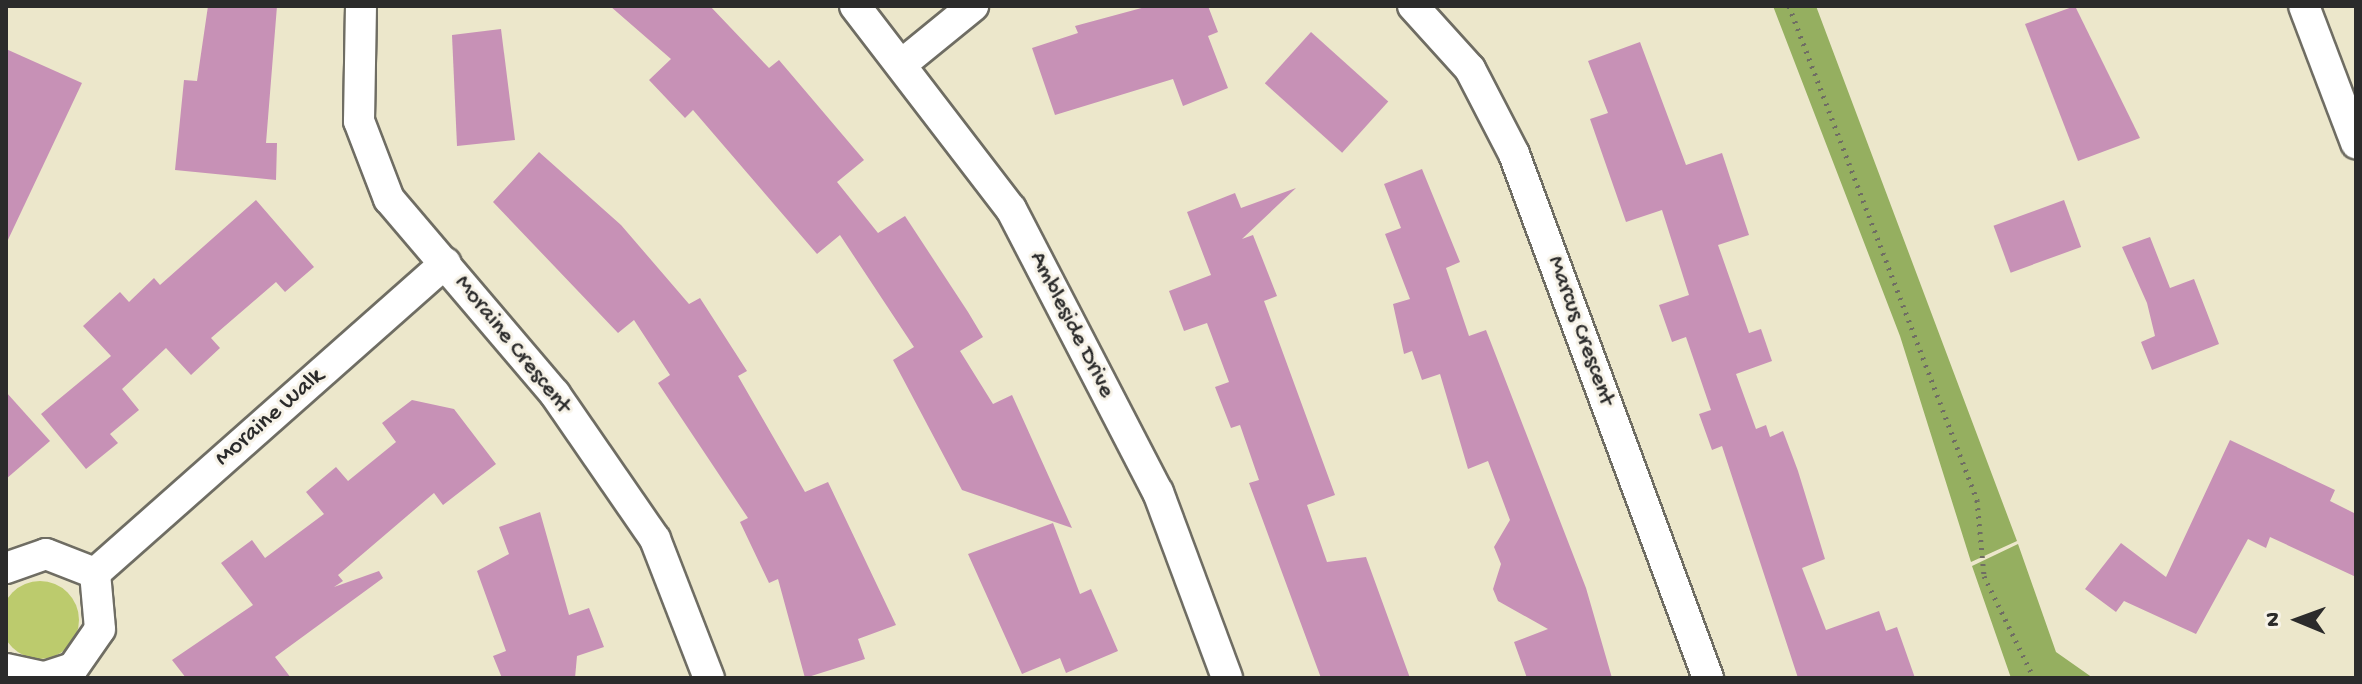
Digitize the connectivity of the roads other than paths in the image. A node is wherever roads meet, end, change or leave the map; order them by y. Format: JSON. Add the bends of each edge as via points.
{"nodes":[{"id":1,"x":361,"y":6,"type":"edge"},
{"id":2,"x":855,"y":6,"type":"edge"},
{"id":3,"x":973,"y":6,"type":"edge"},
{"id":4,"x":1413,"y":6,"type":"edge"},
{"id":5,"x":2304,"y":6,"type":"edge"},
{"id":6,"x":902,"y":64,"type":"junction"},
{"id":7,"x":2356,"y":143,"type":"edge"},
{"id":8,"x":445,"y":263,"type":"junction"},
{"id":9,"x":6,"y":568,"type":"edge"},
{"id":10,"x":95,"y":573,"type":"junction"},
{"id":11,"x":6,"y":669,"type":"edge"},
{"id":12,"x":709,"y":678,"type":"edge"},
{"id":13,"x":1227,"y":678,"type":"edge"},
{"id":14,"x":1708,"y":678,"type":"edge"}],
"edges":[{"from":1,"to":8,"type":"street","name":"Moraine Crescent","via":[[356,75],[369,157],[389,199]]},
{"from":2,"to":6,"type":"street","name":"Ambleside Drive"},
{"from":3,"to":6,"type":"street"},
{"from":4,"to":14,"type":"street","name":"Marcus Crescent","via":[[1470,69],[1514,154]]},
{"from":5,"to":7,"type":"street"},
{"from":6,"to":13,"type":"street","name":"Ambleside Drive","via":[[1011,209],[1158,492]]},
{"from":8,"to":10,"type":"street","name":"Moraine Walk"},
{"from":8,"to":12,"type":"street","name":"Moraine Crescent","via":[[555,394],[655,539]]},
{"from":9,"to":10,"type":"street","via":[[46,554]]},
{"from":10,"to":11,"type":"street","via":[[100,629],[73,668],[45,677]]}]}
